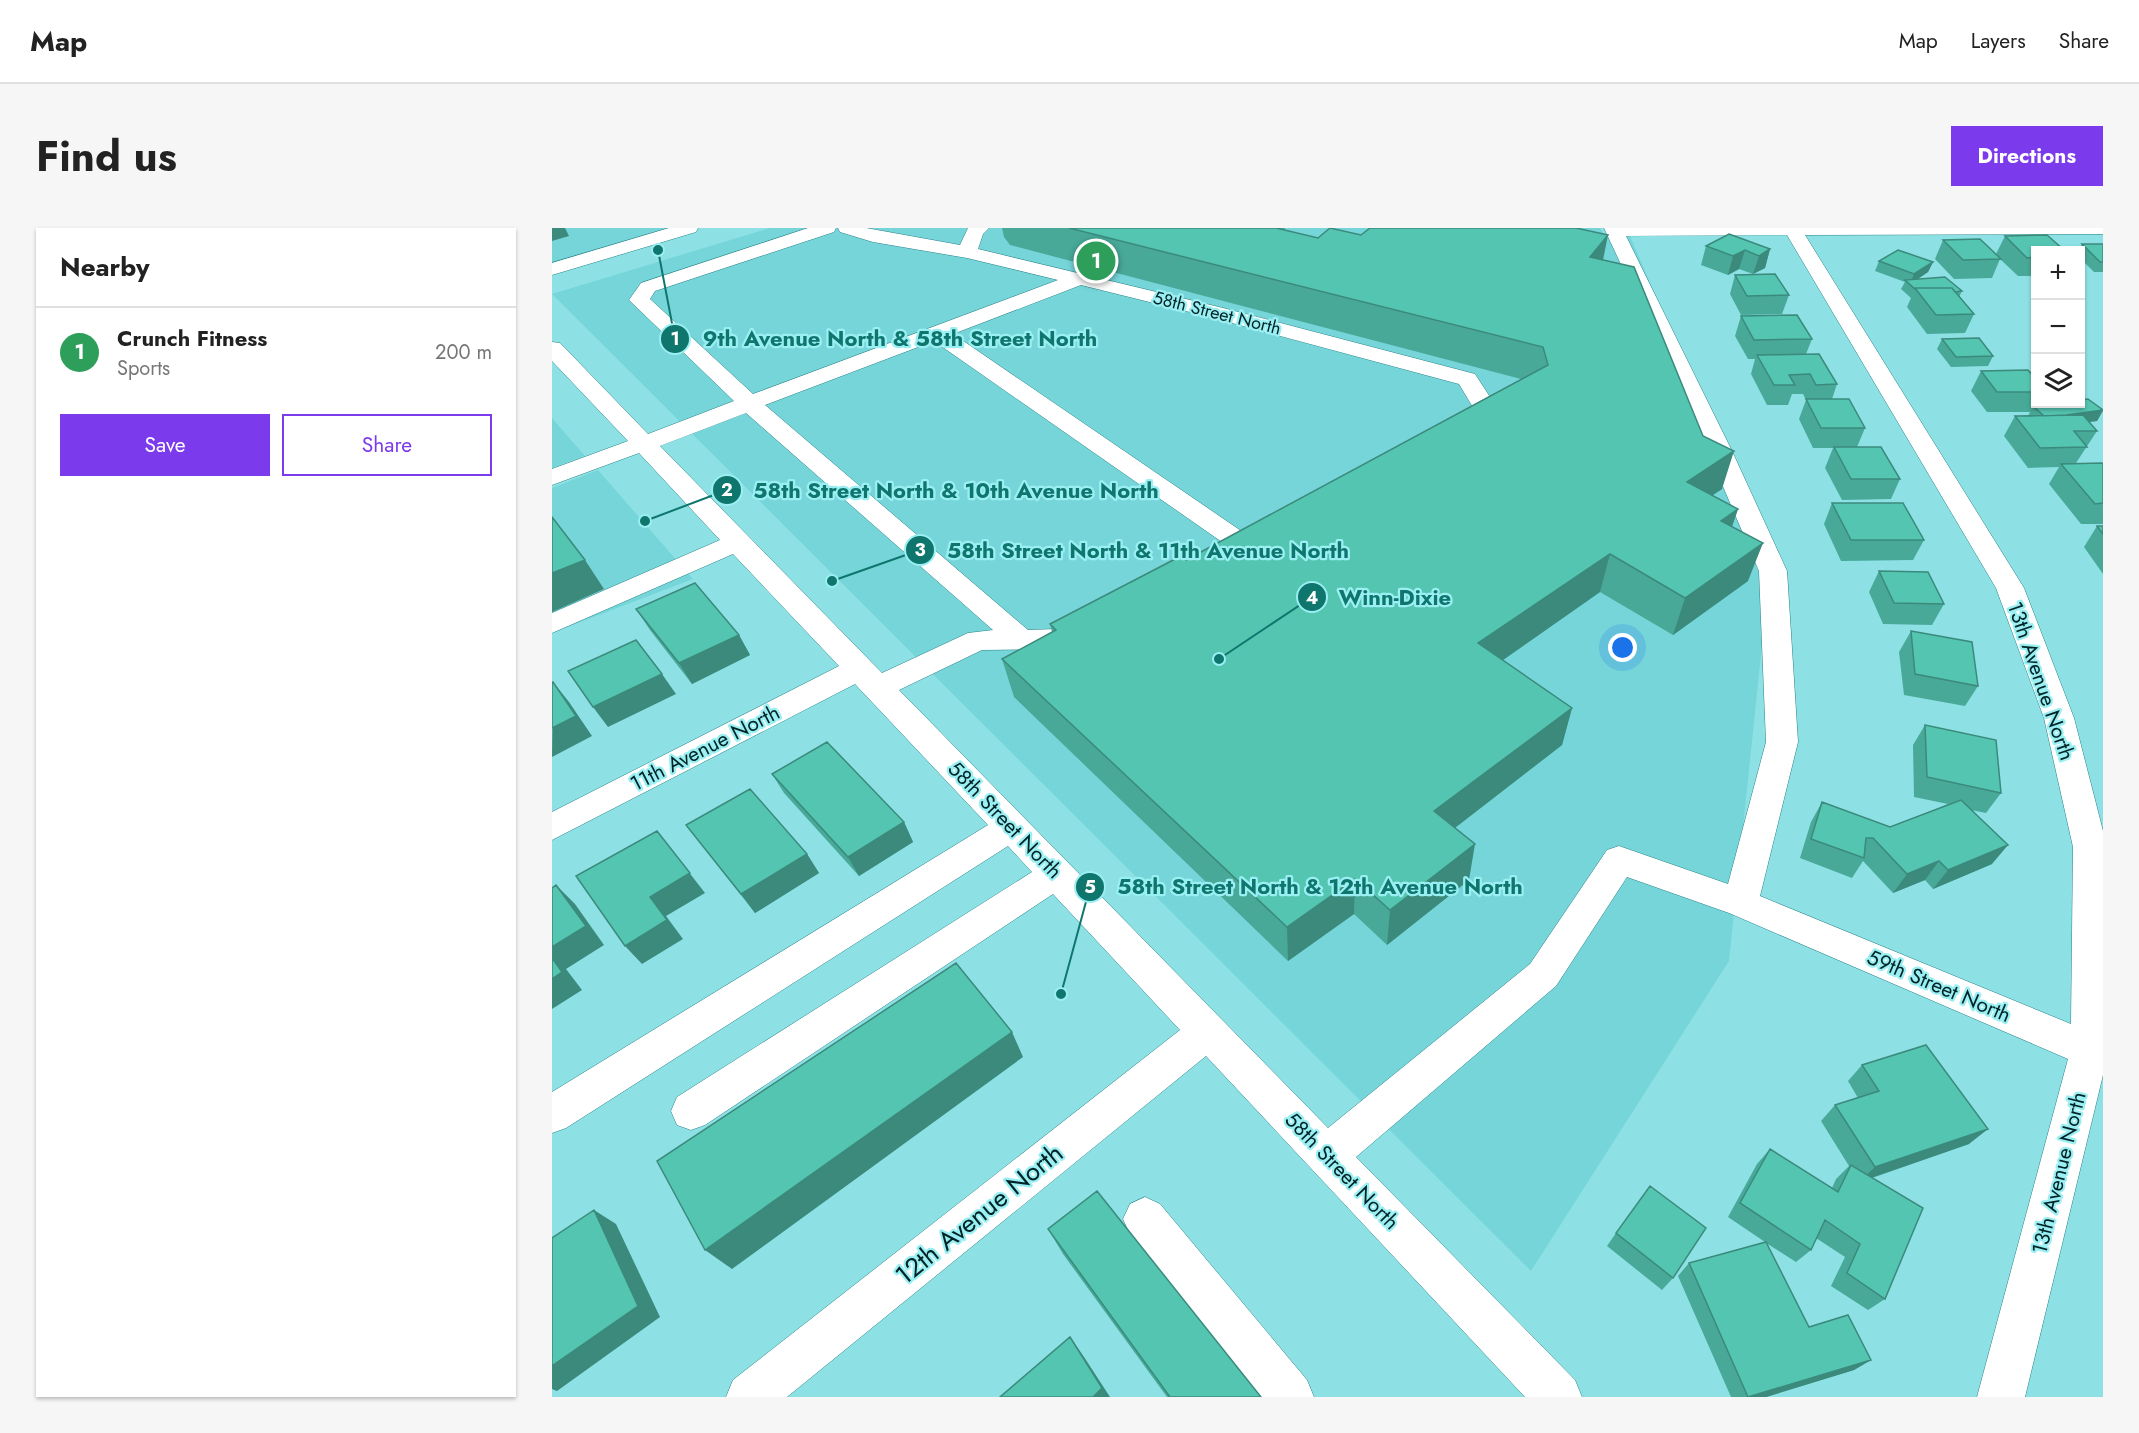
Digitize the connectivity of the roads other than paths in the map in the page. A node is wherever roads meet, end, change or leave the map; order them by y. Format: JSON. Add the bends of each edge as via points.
{"nodes":[{"id":1,"x":689,"y":228,"type":"edge"},
{"id":2,"x":827,"y":228,"type":"edge"},
{"id":3,"x":847,"y":228,"type":"edge"},
{"id":4,"x":2103,"y":228,"type":"edge"},
{"id":5,"x":1614,"y":229,"type":"edge"},
{"id":6,"x":1793,"y":229,"type":"edge"},
{"id":7,"x":971,"y":235,"type":"edge"},
{"id":8,"x":552,"y":269,"type":"edge"},
{"id":9,"x":1079,"y":279,"type":"junction"},
{"id":10,"x":937,"y":333,"type":"junction"},
{"id":11,"x":557,"y":360,"type":"edge"},
{"id":12,"x":749,"y":403,"type":"junction"},
{"id":13,"x":1436,"y":439,"type":"edge"},
{"id":14,"x":643,"y":443,"type":"junction"},
{"id":15,"x":552,"y":478,"type":"edge"},
{"id":16,"x":737,"y":542,"type":"junction"},
{"id":17,"x":1213,"y":558,"type":"edge"},
{"id":18,"x":1100,"y":618,"type":"edge"},
{"id":19,"x":552,"y":624,"type":"edge"},
{"id":20,"x":1021,"y":639,"type":"junction"},
{"id":21,"x":868,"y":678,"type":"junction"},
{"id":22,"x":552,"y":827,"type":"edge"},
{"id":23,"x":1012,"y":827,"type":"junction"},
{"id":24,"x":1057,"y":874,"type":"junction"},
{"id":25,"x":1741,"y":903,"type":"junction"},
{"id":26,"x":1209,"y":1031,"type":"junction"},
{"id":27,"x":2097,"y":1053,"type":"edge"},
{"id":28,"x":691,"y":1111,"type":"dead end"},
{"id":29,"x":552,"y":1114,"type":"edge"},
{"id":30,"x":1327,"y":1155,"type":"junction"},
{"id":31,"x":1145,"y":1219,"type":"dead end"},
{"id":32,"x":750,"y":1397,"type":"edge"},
{"id":33,"x":1290,"y":1397,"type":"edge"},
{"id":34,"x":1558,"y":1397,"type":"edge"},
{"id":35,"x":2001,"y":1397,"type":"edge"}],
"edges":[{"from":1,"to":8,"type":"street"},
{"from":2,"to":12,"type":"street","via":[[648,287],[639,300]]},
{"from":3,"to":7,"type":"street","name":"58th Street North","via":[[873,236]]},
{"from":4,"to":6,"type":"street"},
{"from":5,"to":6,"type":"street"},
{"from":5,"to":25,"type":"street","via":[[1773,572],[1782,742]]},
{"from":6,"to":27,"type":"street","name":"13th Avenue North","via":[[2010,588],[2059,718],[2090,847]]},
{"from":7,"to":9,"type":"street","name":"58th Street North"},
{"from":9,"to":10,"type":"street"},
{"from":9,"to":13,"type":"street","name":"58th Street North","via":[[1467,379],[1487,411]]},
{"from":10,"to":12,"type":"street"},
{"from":10,"to":17,"type":"street","via":[[1251,538]]},
{"from":11,"to":14,"type":"street","name":"58th Street North"},
{"from":12,"to":14,"type":"street"},
{"from":12,"to":20,"type":"street"},
{"from":14,"to":15,"type":"street"},
{"from":14,"to":16,"type":"street","name":"58th Street North"},
{"from":16,"to":19,"type":"street"},
{"from":16,"to":21,"type":"street","name":"58th Street North"},
{"from":18,"to":20,"type":"street","name":"11th Avenue North","via":[[1062,639]]},
{"from":20,"to":21,"type":"street","name":"11th Avenue North","via":[[978,640]]},
{"from":21,"to":22,"type":"street","name":"11th Avenue North"},
{"from":21,"to":23,"type":"street","name":"58th Street North"},
{"from":23,"to":24,"type":"street","name":"58th Street North"},
{"from":23,"to":29,"type":"street"},
{"from":24,"to":26,"type":"street","name":"58th Street North"},
{"from":24,"to":28,"type":"street"},
{"from":25,"to":27,"type":"street","name":"59th Street North"},
{"from":25,"to":30,"type":"street","name":"59th Street North","via":[[1619,860],[1543,975]]},
{"from":26,"to":30,"type":"street","name":"58th Street North"},
{"from":26,"to":32,"type":"street","name":"12th Avenue North"},
{"from":27,"to":35,"type":"street","name":"13th Avenue North"},
{"from":30,"to":34,"type":"street","name":"58th Street North"},
{"from":31,"to":33,"type":"street"}]}
